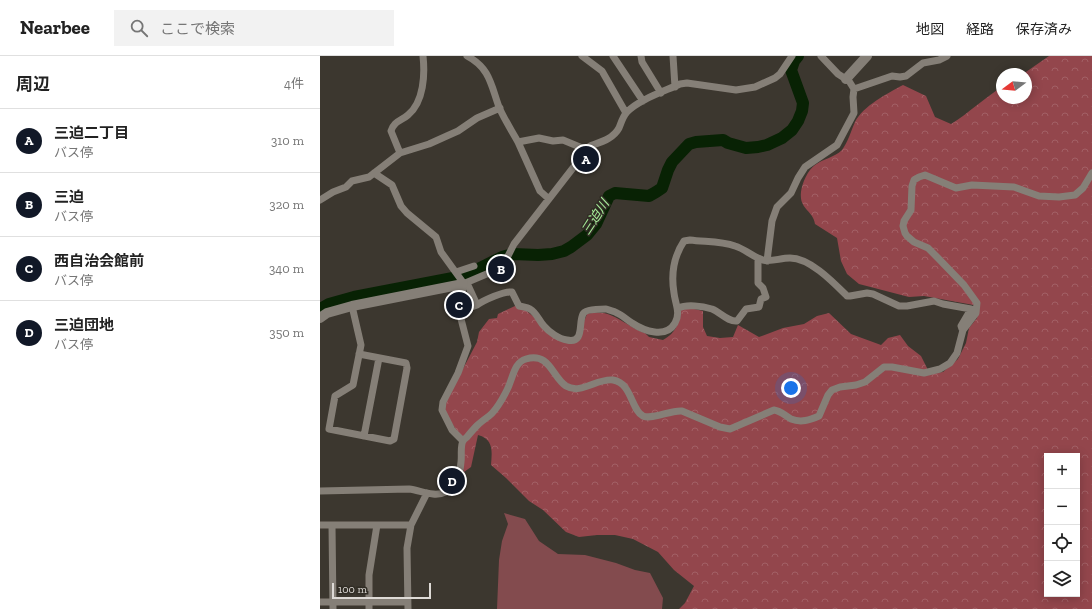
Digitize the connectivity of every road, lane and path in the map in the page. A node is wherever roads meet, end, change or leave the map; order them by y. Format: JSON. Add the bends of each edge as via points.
{"nodes":[{"id":1,"x":423,"y":56,"type":"edge"},
{"id":2,"x":467,"y":56,"type":"edge"},
{"id":3,"x":582,"y":56,"type":"edge"},
{"id":4,"x":613,"y":56,"type":"edge"},
{"id":5,"x":641,"y":56,"type":"edge"},
{"id":6,"x":674,"y":56,"type":"edge"},
{"id":7,"x":792,"y":56,"type":"edge"},
{"id":8,"x":821,"y":56,"type":"edge"},
{"id":9,"x":867,"y":56,"type":"edge"},
{"id":10,"x":947,"y":56,"type":"edge"},
{"id":11,"x":846,"y":79,"type":"junction"},
{"id":12,"x":675,"y":87,"type":"junction"},
{"id":13,"x":854,"y":89,"type":"junction"},
{"id":14,"x":661,"y":93,"type":"junction"},
{"id":15,"x":643,"y":101,"type":"junction"},
{"id":16,"x":500,"y":108,"type":"junction"},
{"id":17,"x":626,"y":112,"type":"junction"},
{"id":18,"x":518,"y":142,"type":"junction"},
{"id":19,"x":587,"y":150,"type":"junction"},
{"id":20,"x":400,"y":152,"type":"junction"},
{"id":21,"x":374,"y":173,"type":"junction"},
{"id":22,"x":1092,"y":173,"type":"edge"},
{"id":23,"x":549,"y":199,"type":"junction"},
{"id":24,"x":320,"y":200,"type":"edge"},
{"id":25,"x":758,"y":258,"type":"junction"},
{"id":26,"x":767,"y":261,"type":"junction"},
{"id":27,"x":474,"y":266,"type":"dead end"},
{"id":28,"x":456,"y":272,"type":"junction"},
{"id":29,"x":464,"y":282,"type":"junction"},
{"id":30,"x":477,"y":305,"type":"junction"},
{"id":31,"x":352,"y":306,"type":"junction"},
{"id":32,"x":678,"y":308,"type":"junction"},
{"id":33,"x":461,"y":311,"type":"junction"},
{"id":34,"x":320,"y":318,"type":"edge"},
{"id":35,"x":963,"y":330,"type":"junction"},
{"id":36,"x":359,"y":354,"type":"junction"},
{"id":37,"x":379,"y":358,"type":"junction"},
{"id":38,"x":364,"y":436,"type":"junction"},
{"id":39,"x":463,"y":441,"type":"junction"},
{"id":40,"x":320,"y":491,"type":"edge"},
{"id":41,"x":427,"y":493,"type":"junction"},
{"id":42,"x":320,"y":525,"type":"edge"},
{"id":43,"x":332,"y":525,"type":"junction"},
{"id":44,"x":376,"y":525,"type":"junction"},
{"id":45,"x":411,"y":525,"type":"junction"},
{"id":46,"x":320,"y":602,"type":"edge"},
{"id":47,"x":333,"y":606,"type":"edge"},
{"id":48,"x":369,"y":606,"type":"edge"},
{"id":49,"x":408,"y":606,"type":"edge"}],
"edges":[{"from":1,"to":20,"type":"street","via":[[423,88],[418,102],[408,115],[394,123],[391,131]]},
{"from":2,"to":16,"type":"street","via":[[480,64],[487,73]]},
{"from":3,"to":17,"type":"street","via":[[602,72]]},
{"from":4,"to":15,"type":"street"},
{"from":5,"to":14,"type":"street"},
{"from":6,"to":12,"type":"street"},
{"from":7,"to":12,"type":"street","via":[[780,74],[755,87],[736,90],[687,83]]},
{"from":8,"to":11,"type":"street"},
{"from":9,"to":11,"type":"street"},
{"from":10,"to":13,"type":"street","via":[[923,63],[906,76],[892,76]]},
{"from":11,"to":13,"type":"street"},
{"from":12,"to":14,"type":"street"},
{"from":13,"to":26,"type":"street","via":[[854,113],[837,145],[805,167],[791,193],[777,207],[772,221]]},
{"from":14,"to":15,"type":"street"},
{"from":15,"to":17,"type":"street"},
{"from":16,"to":18,"type":"street"},
{"from":16,"to":20,"type":"street","via":[[428,144]]},
{"from":17,"to":19,"type":"street","via":[[615,133]]},
{"from":18,"to":19,"type":"street","via":[[539,138],[563,140]]},
{"from":18,"to":23,"type":"street","via":[[540,191]]},
{"from":19,"to":23,"type":"street"},
{"from":20,"to":21,"type":"street"},
{"from":21,"to":24,"type":"street","via":[[369,177],[352,181],[346,187]]},
{"from":21,"to":28,"type":"street","via":[[392,185],[401,206],[436,237],[441,252]]},
{"from":22,"to":35,"type":"street","via":[[1083,188],[1075,195],[1059,197],[1039,196],[1014,187],[972,185],[956,188],[926,175],[914,180],[911,210],[904,221],[903,229],[906,236],[928,248],[975,299],[976,313]]},
{"from":23,"to":29,"type":"street","via":[[514,244],[504,264],[496,270]]},
{"from":25,"to":26,"type":"street"},
{"from":25,"to":32,"type":"street","via":[[758,283],[766,297],[761,299],[759,307],[746,309],[737,321],[712,309],[689,306]]},
{"from":25,"to":32,"type":"street","via":[[736,246],[684,241],[675,260],[672,283]]},
{"from":26,"to":35,"type":"street","via":[[789,258],[807,262],[847,296],[867,293],[899,306],[934,301],[971,309],[961,326]]},
{"from":27,"to":28,"type":"street"},
{"from":28,"to":29,"type":"street"},
{"from":29,"to":30,"type":"street"},
{"from":29,"to":31,"type":"street"},
{"from":29,"to":33,"type":"street"},
{"from":30,"to":32,"type":"street","via":[[484,300],[512,292],[519,306],[530,310],[543,326],[568,341],[576,339],[580,334],[582,314],[585,311],[605,309],[617,312],[641,328],[658,332],[671,328],[676,322]]},
{"from":30,"to":33,"type":"street"},
{"from":31,"to":34,"type":"street","via":[[327,313]]},
{"from":31,"to":36,"type":"street","via":[[361,345]]},
{"from":33,"to":39,"type":"street","via":[[468,346],[443,402],[442,410],[452,430]]},
{"from":35,"to":39,"type":"street","via":[[957,353],[950,363],[940,369],[924,373],[884,367],[865,382],[832,390],[819,416],[808,421],[791,419],[774,410],[730,429],[682,411],[644,416],[638,412],[629,393],[614,380],[605,380],[583,388],[570,388],[562,383],[543,361],[535,358],[526,359],[516,367],[511,382],[496,408],[477,424]]},
{"from":36,"to":37,"type":"street"},
{"from":36,"to":38,"type":"street","via":[[353,385],[335,396],[329,429]]},
{"from":37,"to":38,"type":"street"},
{"from":37,"to":38,"type":"street","via":[[406,363],[404,389],[394,439],[390,441]]},
{"from":39,"to":41,"type":"street","via":[[460,469],[451,489],[441,494]]},
{"from":40,"to":41,"type":"street","via":[[409,489]]},
{"from":41,"to":45,"type":"street"},
{"from":42,"to":43,"type":"street"},
{"from":43,"to":44,"type":"street"},
{"from":43,"to":47,"type":"street"},
{"from":44,"to":45,"type":"street"},
{"from":44,"to":48,"type":"street","via":[[369,575]]},
{"from":45,"to":49,"type":"street","via":[[406,548]]},
{"from":46,"to":47,"type":"street"},
{"from":47,"to":48,"type":"street"},
{"from":48,"to":49,"type":"street"}]}
